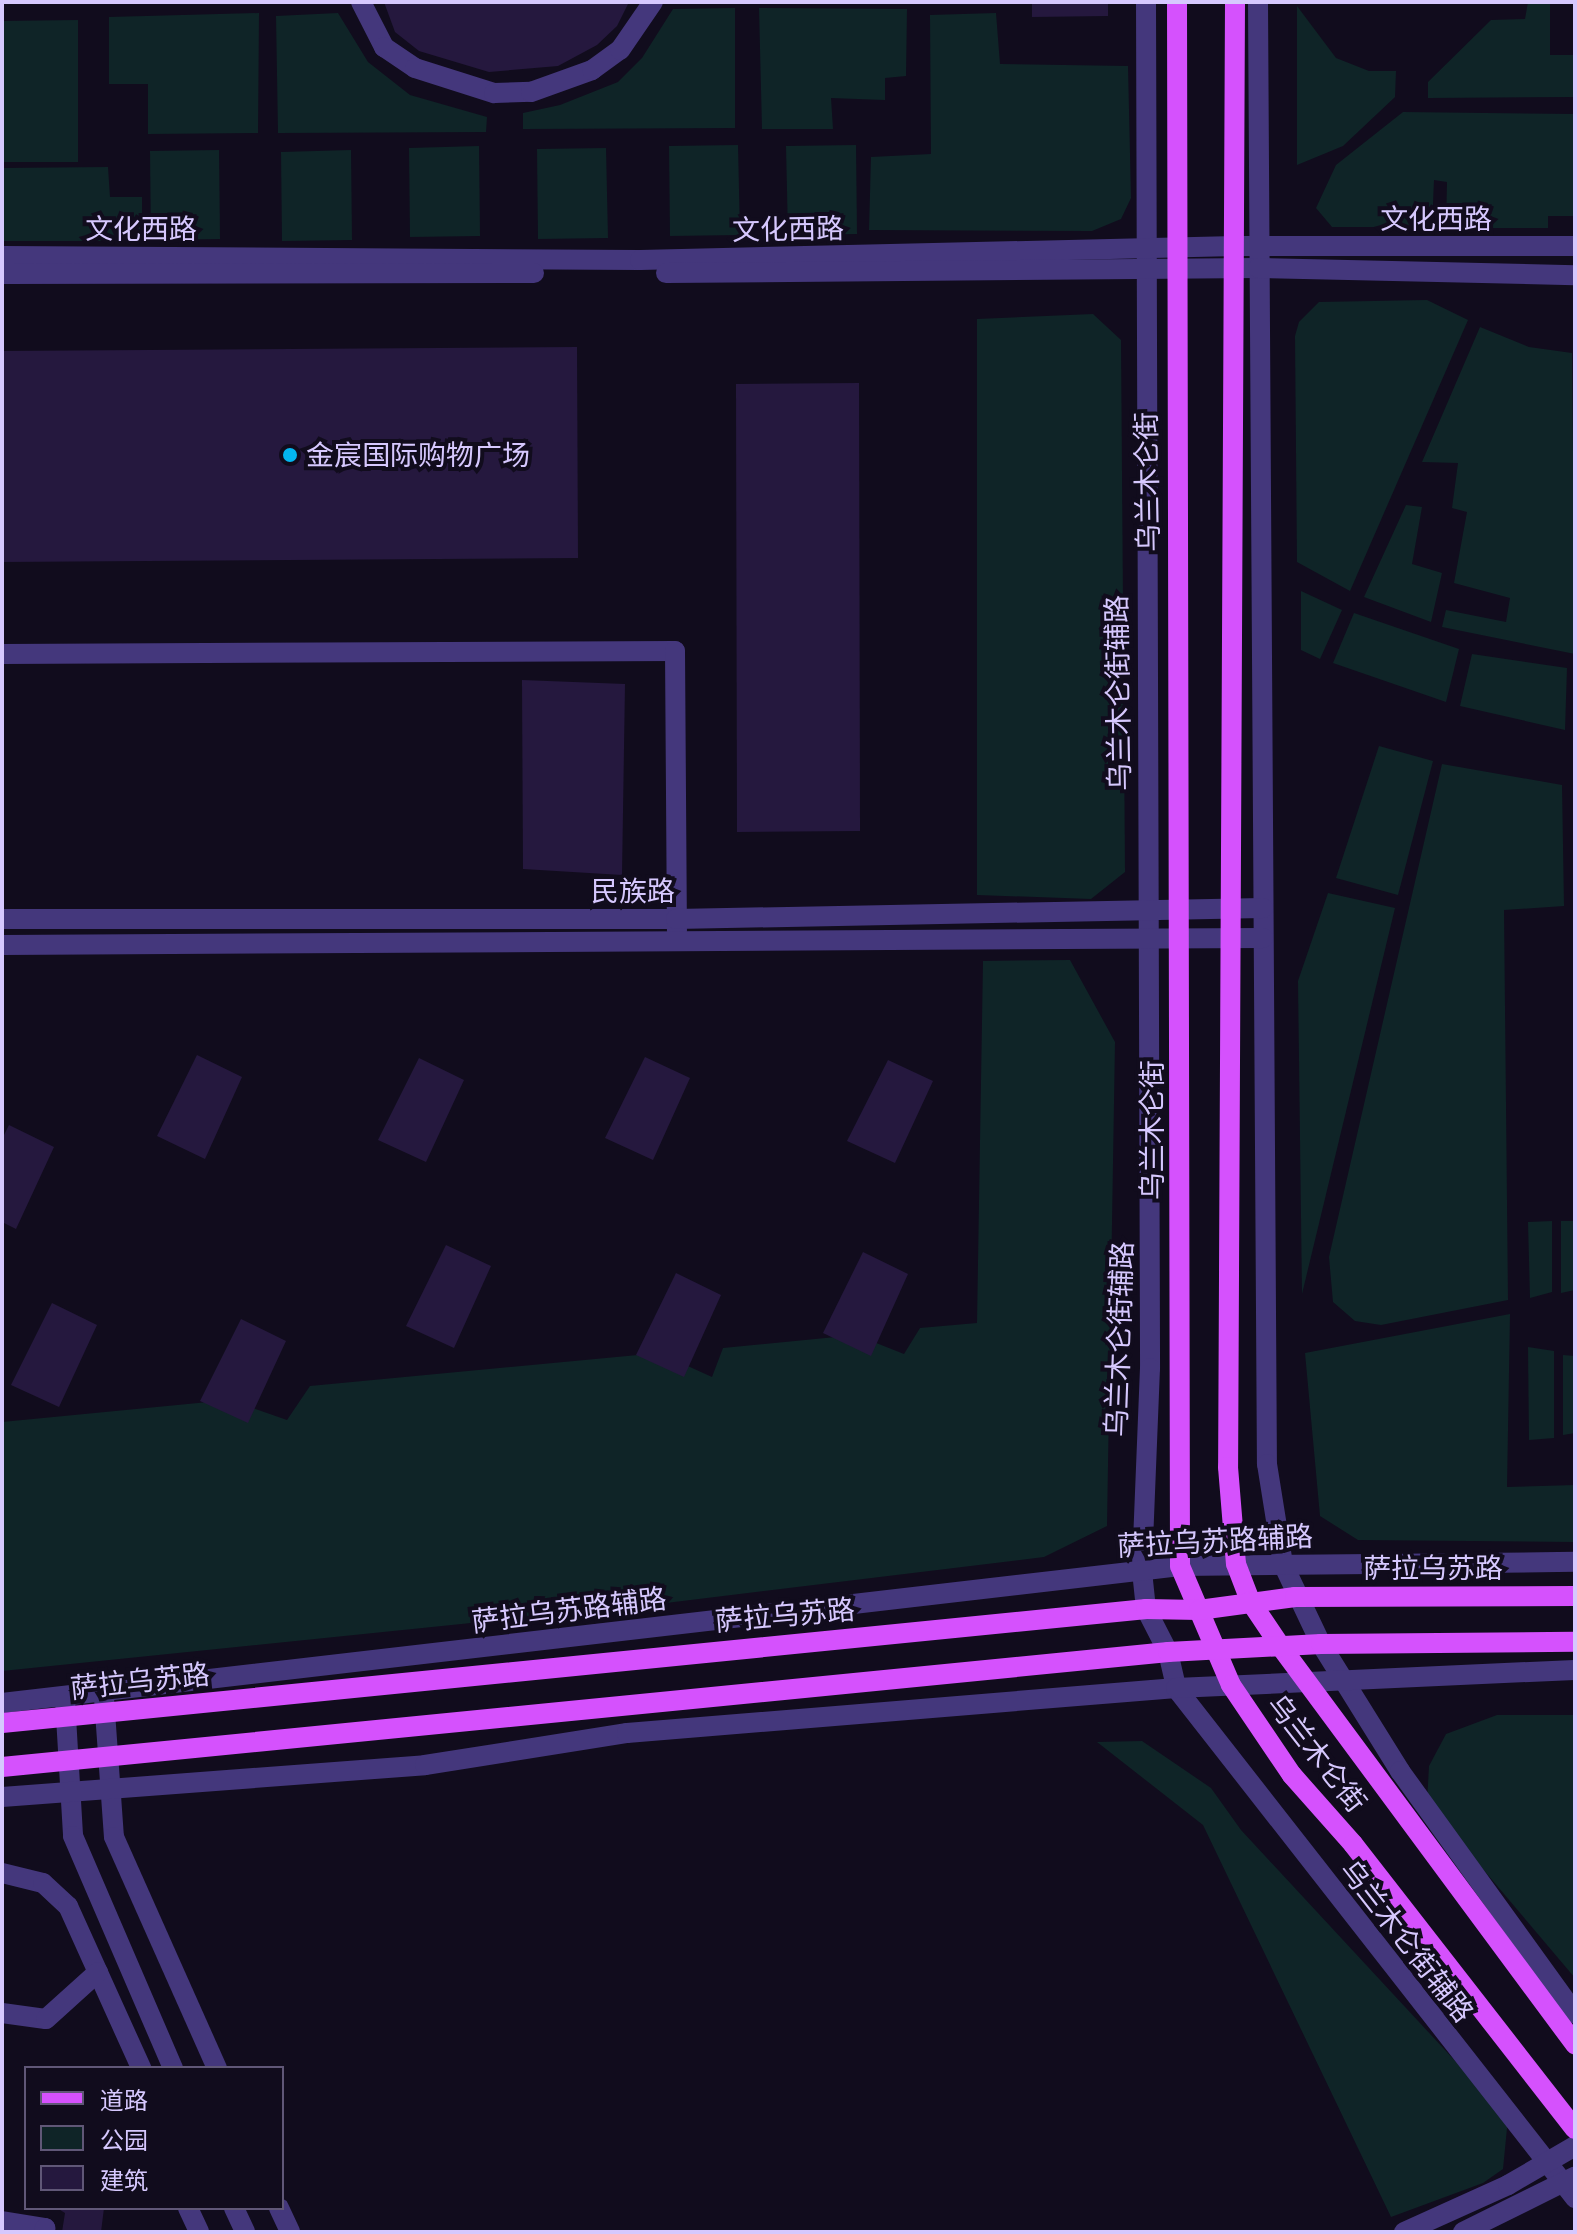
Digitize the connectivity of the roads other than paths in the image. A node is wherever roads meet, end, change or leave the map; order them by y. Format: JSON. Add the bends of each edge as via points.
{"nodes":[{"id":1,"x":361,"y":2,"type":"edge"},
{"id":2,"x":653,"y":2,"type":"edge"},
{"id":3,"x":1146,"y":2,"type":"edge"},
{"id":4,"x":1177,"y":2,"type":"edge"},
{"id":5,"x":1235,"y":2,"type":"edge"},
{"id":6,"x":1258,"y":2,"type":"edge"},
{"id":7,"x":1236,"y":246,"type":"junction"},
{"id":8,"x":1575,"y":246,"type":"edge"},
{"id":9,"x":1174,"y":247,"type":"junction"},
{"id":10,"x":1257,"y":247,"type":"junction"},
{"id":11,"x":1146,"y":249,"type":"junction"},
{"id":12,"x":2,"y":256,"type":"edge"},
{"id":13,"x":1258,"y":268,"type":"junction"},
{"id":14,"x":1236,"y":270,"type":"junction"},
{"id":15,"x":1147,"y":272,"type":"junction"},
{"id":16,"x":1175,"y":272,"type":"junction"},
{"id":17,"x":2,"y":274,"type":"edge"},
{"id":18,"x":1575,"y":275,"type":"edge"},
{"id":19,"x":2,"y":654,"type":"edge"},
{"id":20,"x":1263,"y":908,"type":"junction"},
{"id":21,"x":1149,"y":911,"type":"junction"},
{"id":22,"x":1179,"y":911,"type":"junction"},
{"id":23,"x":1233,"y":911,"type":"junction"},
{"id":24,"x":2,"y":919,"type":"edge"},
{"id":25,"x":676,"y":919,"type":"junction"},
{"id":26,"x":1150,"y":938,"type":"junction"},
{"id":27,"x":1180,"y":938,"type":"junction"},
{"id":28,"x":1263,"y":938,"type":"junction"},
{"id":29,"x":1231,"y":939,"type":"junction"},
{"id":30,"x":679,"y":943,"type":"junction"},
{"id":31,"x":2,"y":945,"type":"edge"},
{"id":32,"x":1575,"y":1562,"type":"edge"},
{"id":33,"x":1236,"y":1564,"type":"junction"},
{"id":34,"x":1283,"y":1564,"type":"junction"},
{"id":35,"x":1180,"y":1566,"type":"junction"},
{"id":36,"x":1142,"y":1571,"type":"junction"},
{"id":37,"x":1575,"y":1596,"type":"edge"},
{"id":38,"x":1295,"y":1597,"type":"junction"},
{"id":39,"x":1250,"y":1601,"type":"junction"},
{"id":40,"x":1146,"y":1609,"type":"junction"},
{"id":41,"x":1199,"y":1610,"type":"junction"},
{"id":42,"x":1575,"y":1642,"type":"edge"},
{"id":43,"x":1321,"y":1644,"type":"junction"},
{"id":44,"x":1281,"y":1647,"type":"junction"},
{"id":45,"x":1213,"y":1650,"type":"junction"},
{"id":46,"x":1168,"y":1652,"type":"junction"},
{"id":47,"x":1575,"y":1670,"type":"edge"},
{"id":48,"x":1306,"y":1682,"type":"junction"},
{"id":49,"x":1344,"y":1684,"type":"junction"},
{"id":50,"x":1231,"y":1685,"type":"junction"},
{"id":51,"x":1176,"y":1688,"type":"junction"},
{"id":52,"x":2,"y":1703,"type":"edge"},
{"id":53,"x":105,"y":1703,"type":"junction"},
{"id":54,"x":66,"y":1707,"type":"junction"},
{"id":55,"x":2,"y":1723,"type":"edge"},
{"id":56,"x":109,"y":1757,"type":"junction"},
{"id":57,"x":67,"y":1761,"type":"junction"},
{"id":58,"x":2,"y":1767,"type":"edge"},
{"id":59,"x":111,"y":1787,"type":"junction"},
{"id":60,"x":71,"y":1791,"type":"junction"},
{"id":61,"x":2,"y":1797,"type":"edge"},
{"id":62,"x":2,"y":1873,"type":"edge"},
{"id":63,"x":98,"y":1972,"type":"junction"},
{"id":64,"x":2,"y":2013,"type":"edge"},
{"id":65,"x":1575,"y":2014,"type":"edge"},
{"id":66,"x":1575,"y":2045,"type":"edge"},
{"id":67,"x":140,"y":2066,"type":"edge"},
{"id":68,"x":172,"y":2066,"type":"edge"},
{"id":69,"x":216,"y":2066,"type":"edge"},
{"id":70,"x":1575,"y":2129,"type":"edge"},
{"id":71,"x":1575,"y":2146,"type":"edge"},
{"id":72,"x":1547,"y":2164,"type":"junction"},
{"id":73,"x":1571,"y":2186,"type":"edge"},
{"id":74,"x":189,"y":2210,"type":"edge"},
{"id":75,"x":235,"y":2210,"type":"edge"},
{"id":76,"x":2,"y":2221,"type":"edge"},
{"id":77,"x":285,"y":2221,"type":"edge"},
{"id":78,"x":44,"y":2232,"type":"edge"},
{"id":79,"x":199,"y":2232,"type":"edge"},
{"id":80,"x":245,"y":2232,"type":"edge"},
{"id":81,"x":266,"y":2232,"type":"edge"},
{"id":82,"x":1404,"y":2232,"type":"edge"},
{"id":83,"x":1463,"y":2232,"type":"edge"}],
"edges":[{"from":1,"to":2,"type":"street","via":[[384,47],[415,68],[494,93],[531,92],[592,70],[620,50]]},
{"from":3,"to":11,"type":"street","name":"乌兰木仑街辅路"},
{"from":4,"to":9,"type":"main road","name":"乌兰木仑街"},
{"from":5,"to":7,"type":"main road","name":"乌兰木仑街"},
{"from":6,"to":10,"type":"street"},
{"from":7,"to":9,"type":"street","name":"文化西路"},
{"from":7,"to":10,"type":"street","name":"文化西路"},
{"from":7,"to":14,"type":"main road","name":"乌兰木仑街"},
{"from":8,"to":10,"type":"street","name":"文化西路"},
{"from":9,"to":11,"type":"street","name":"文化西路"},
{"from":9,"to":16,"type":"main road","name":"乌兰木仑街"},
{"from":10,"to":13,"type":"street"},
{"from":11,"to":12,"type":"street","name":"文化西路","via":[[640,260]]},
{"from":11,"to":15,"type":"street","name":"乌兰木仑街辅路"},
{"from":13,"to":14,"type":"street","name":"文化西路"},
{"from":13,"to":18,"type":"street","name":"文化西路"},
{"from":13,"to":20,"type":"street"},
{"from":14,"to":16,"type":"street","name":"文化西路"},
{"from":14,"to":23,"type":"main road","name":"乌兰木仑街"},
{"from":15,"to":16,"type":"street","name":"文化西路"},
{"from":15,"to":17,"type":"street","name":"文化西路"},
{"from":15,"to":21,"type":"street","name":"乌兰木仑街辅路","via":[[1144,596]]},
{"from":16,"to":22,"type":"main road","name":"乌兰木仑街"},
{"from":19,"to":25,"type":"street","via":[[675,651]]},
{"from":20,"to":23,"type":"street","name":"民族路"},
{"from":20,"to":28,"type":"street"},
{"from":21,"to":22,"type":"street","name":"民族路"},
{"from":21,"to":25,"type":"street","name":"民族路"},
{"from":21,"to":26,"type":"street","name":"乌兰木仑街辅路"},
{"from":22,"to":23,"type":"street","name":"民族路"},
{"from":22,"to":27,"type":"main road","name":"乌兰木仑街"},
{"from":23,"to":29,"type":"main road","name":"乌兰木仑街"},
{"from":24,"to":25,"type":"street","name":"民族路"},
{"from":25,"to":30,"type":"street"},
{"from":26,"to":27,"type":"street","name":"民族路"},
{"from":26,"to":30,"type":"street","name":"民族路"},
{"from":26,"to":36,"type":"street","name":"乌兰木仑街辅路","via":[[1150,1368]]},
{"from":27,"to":29,"type":"street","name":"民族路"},
{"from":27,"to":35,"type":"main road","name":"乌兰木仑街"},
{"from":28,"to":29,"type":"street","name":"民族路"},
{"from":28,"to":34,"type":"street","via":[[1263,1359],[1267,1464]]},
{"from":29,"to":33,"type":"main road","name":"乌兰木仑街","via":[[1228,1467]]},
{"from":30,"to":31,"type":"street","name":"民族路"},
{"from":32,"to":34,"type":"street","name":"萨拉乌苏路辅路"},
{"from":33,"to":34,"type":"street","name":"萨拉乌苏路辅路"},
{"from":33,"to":35,"type":"street","name":"萨拉乌苏路辅路"},
{"from":33,"to":39,"type":"main road","name":"乌兰木仑街"},
{"from":34,"to":38,"type":"street"},
{"from":35,"to":36,"type":"street","name":"萨拉乌苏路辅路"},
{"from":35,"to":41,"type":"main road","name":"乌兰木仑街"},
{"from":36,"to":40,"type":"street","name":"乌兰木仑街辅路"},
{"from":36,"to":53,"type":"street","name":"萨拉乌苏路辅路"},
{"from":37,"to":38,"type":"main road","name":"萨拉乌苏路"},
{"from":38,"to":39,"type":"main road","name":"萨拉乌苏路"},
{"from":38,"to":43,"type":"street"},
{"from":39,"to":41,"type":"main road","name":"萨拉乌苏路"},
{"from":39,"to":44,"type":"main road","name":"乌兰木仑街"},
{"from":40,"to":41,"type":"main road","name":"萨拉乌苏路"},
{"from":40,"to":46,"type":"street","name":"乌兰木仑街辅路"},
{"from":40,"to":53,"type":"main road","name":"萨拉乌苏路"},
{"from":41,"to":45,"type":"main road","name":"乌兰木仑街"},
{"from":42,"to":43,"type":"main road"},
{"from":43,"to":44,"type":"main road"},
{"from":43,"to":49,"type":"street"},
{"from":44,"to":45,"type":"main road"},
{"from":44,"to":48,"type":"main road","name":"乌兰木仑街"},
{"from":45,"to":46,"type":"main road"},
{"from":45,"to":50,"type":"main road","name":"乌兰木仑街"},
{"from":46,"to":51,"type":"street","name":"乌兰木仑街辅路"},
{"from":46,"to":56,"type":"main road"},
{"from":47,"to":49,"type":"street"},
{"from":48,"to":49,"type":"street"},
{"from":48,"to":50,"type":"street"},
{"from":48,"to":66,"type":"main road","name":"乌兰木仑街"},
{"from":49,"to":65,"type":"street","via":[[1400,1771]]},
{"from":50,"to":51,"type":"street"},
{"from":50,"to":70,"type":"main road","name":"乌兰木仑街","via":[[1292,1775],[1353,1844]]},
{"from":51,"to":59,"type":"street","via":[[627,1733],[425,1765]]},
{"from":51,"to":72,"type":"street","name":"乌兰木仑街辅路"},
{"from":52,"to":54,"type":"street"},
{"from":53,"to":54,"type":"main road","name":"萨拉乌苏路"},
{"from":53,"to":56,"type":"street"},
{"from":54,"to":55,"type":"main road","name":"萨拉乌苏路"},
{"from":54,"to":57,"type":"street"},
{"from":56,"to":57,"type":"main road"},
{"from":56,"to":59,"type":"street"},
{"from":57,"to":58,"type":"main road"},
{"from":57,"to":60,"type":"street"},
{"from":59,"to":60,"type":"street"},
{"from":59,"to":69,"type":"street","via":[[114,1837]]},
{"from":60,"to":61,"type":"street"},
{"from":60,"to":68,"type":"street","via":[[73,1836],[80,1857]]},
{"from":62,"to":63,"type":"street","via":[[43,1883],[68,1906]]},
{"from":63,"to":64,"type":"street","via":[[46,2019]]},
{"from":63,"to":67,"type":"street"},
{"from":71,"to":72,"type":"street"},
{"from":72,"to":73,"type":"street","name":"乌兰木仑街辅路"},
{"from":72,"to":82,"type":"street"},
{"from":73,"to":83,"type":"street"},
{"from":74,"to":79,"type":"street"},
{"from":75,"to":80,"type":"street"},
{"from":76,"to":78,"type":"street","via":[[45,2228]]},
{"from":77,"to":81,"type":"street"}]}
